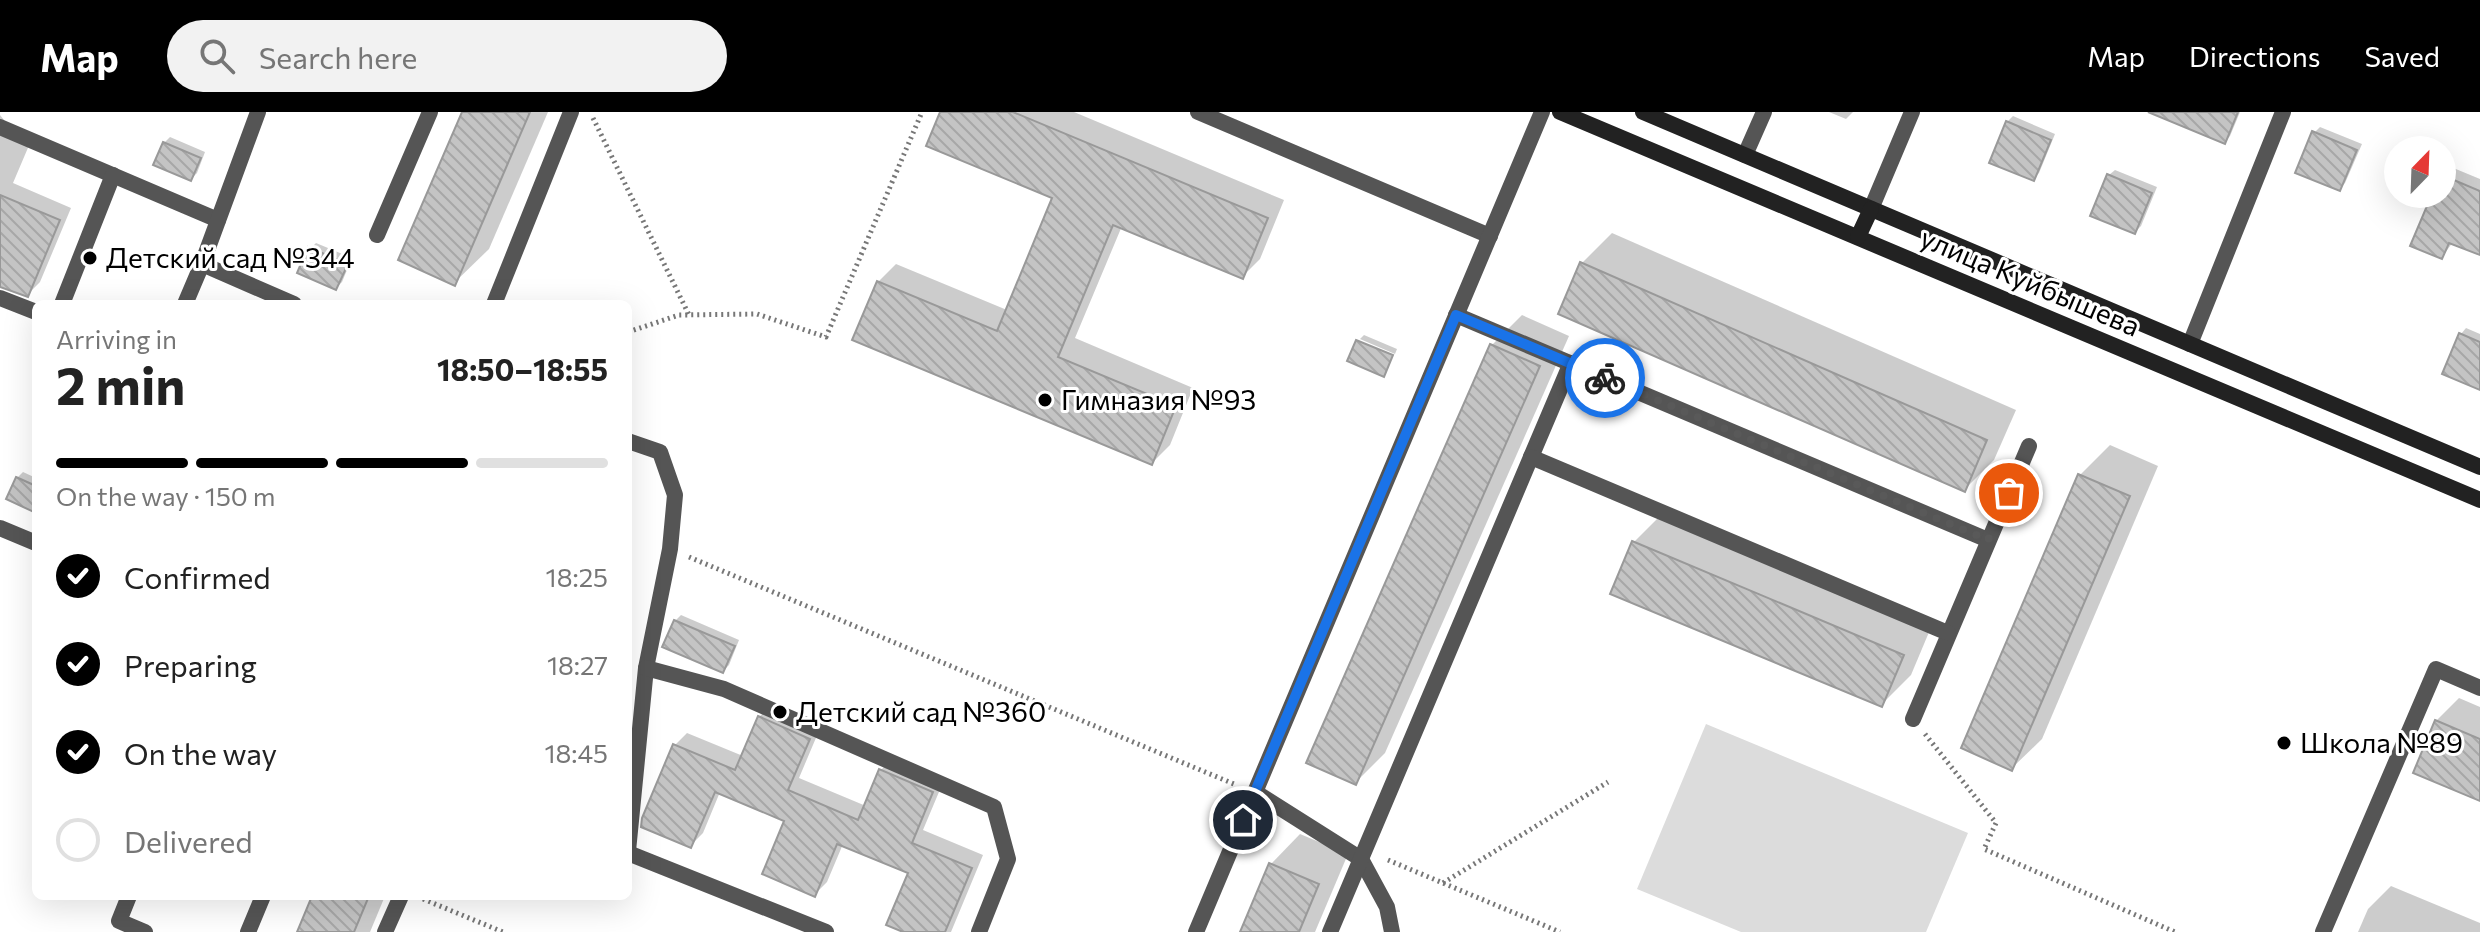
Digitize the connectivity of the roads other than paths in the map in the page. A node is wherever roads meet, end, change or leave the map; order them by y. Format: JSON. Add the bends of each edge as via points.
{"nodes":[{"id":1,"x":258,"y":112,"type":"edge"},
{"id":2,"x":430,"y":112,"type":"edge"},
{"id":3,"x":571,"y":112,"type":"edge"},
{"id":4,"x":1198,"y":112,"type":"edge"},
{"id":5,"x":1542,"y":112,"type":"edge"},
{"id":6,"x":1560,"y":112,"type":"edge"},
{"id":7,"x":1643,"y":112,"type":"edge"},
{"id":8,"x":1764,"y":112,"type":"edge"},
{"id":9,"x":1912,"y":112,"type":"edge"},
{"id":10,"x":2283,"y":112,"type":"edge"},
{"id":11,"x":0,"y":127,"type":"edge"},
{"id":12,"x":1745,"y":155,"type":"junction"},
{"id":13,"x":113,"y":175,"type":"junction"},
{"id":14,"x":1871,"y":209,"type":"junction"},
{"id":15,"x":218,"y":220,"type":"junction"},
{"id":16,"x":377,"y":235,"type":"dead end"},
{"id":17,"x":1490,"y":236,"type":"junction"},
{"id":18,"x":1858,"y":237,"type":"junction"},
{"id":19,"x":202,"y":264,"type":"junction"},
{"id":20,"x":0,"y":298,"type":"edge"},
{"id":21,"x":64,"y":300,"type":"edge"},
{"id":22,"x":187,"y":300,"type":"edge"},
{"id":23,"x":285,"y":300,"type":"edge"},
{"id":24,"x":496,"y":300,"type":"edge"},
{"id":25,"x":32,"y":310,"type":"edge"},
{"id":26,"x":1456,"y":315,"type":"junction"},
{"id":27,"x":2190,"y":344,"type":"junction"},
{"id":28,"x":1571,"y":363,"type":"junction"},
{"id":29,"x":2177,"y":373,"type":"junction"},
{"id":30,"x":632,"y":442,"type":"edge"},
{"id":31,"x":2029,"y":446,"type":"dead end"},
{"id":32,"x":1531,"y":457,"type":"junction"},
{"id":33,"x":2480,"y":467,"type":"edge"},
{"id":34,"x":2480,"y":500,"type":"edge"},
{"id":35,"x":0,"y":528,"type":"edge"},
{"id":36,"x":1988,"y":540,"type":"junction"},
{"id":37,"x":32,"y":541,"type":"edge"},
{"id":38,"x":1948,"y":633,"type":"junction"},
{"id":39,"x":646,"y":668,"type":"junction"},
{"id":40,"x":2480,"y":688,"type":"edge"},
{"id":41,"x":1913,"y":719,"type":"road end"},
{"id":42,"x":1255,"y":792,"type":"junction"},
{"id":43,"x":632,"y":811,"type":"edge"},
{"id":44,"x":632,"y":854,"type":"edge"},
{"id":45,"x":1363,"y":854,"type":"junction"},
{"id":46,"x":127,"y":900,"type":"edge"},
{"id":47,"x":261,"y":900,"type":"edge"},
{"id":48,"x":399,"y":900,"type":"edge"},
{"id":49,"x":145,"y":932,"type":"edge"},
{"id":50,"x":248,"y":932,"type":"edge"},
{"id":51,"x":385,"y":932,"type":"edge"},
{"id":52,"x":826,"y":932,"type":"edge"},
{"id":53,"x":979,"y":932,"type":"edge"},
{"id":54,"x":1196,"y":932,"type":"edge"},
{"id":55,"x":1330,"y":932,"type":"edge"},
{"id":56,"x":1392,"y":932,"type":"edge"},
{"id":57,"x":2323,"y":932,"type":"edge"}],
"edges":[{"from":1,"to":15,"type":"street"},
{"from":2,"to":16,"type":"street"},
{"from":3,"to":24,"type":"street"},
{"from":4,"to":17,"type":"street"},
{"from":5,"to":17,"type":"street"},
{"from":6,"to":18,"type":"main road","name":"улица Куйбышева"},
{"from":7,"to":12,"type":"main road","name":"улица Куйбышева"},
{"from":8,"to":12,"type":"street"},
{"from":9,"to":14,"type":"street"},
{"from":10,"to":27,"type":"street"},
{"from":11,"to":13,"type":"street"},
{"from":12,"to":14,"type":"main road","name":"улица Куйбышева"},
{"from":13,"to":15,"type":"street"},
{"from":13,"to":21,"type":"street"},
{"from":14,"to":18,"type":"main road"},
{"from":14,"to":27,"type":"main road","name":"улица Куйбышева"},
{"from":15,"to":19,"type":"street"},
{"from":17,"to":26,"type":"street"},
{"from":18,"to":29,"type":"main road","name":"улица Куйбышева"},
{"from":19,"to":22,"type":"street"},
{"from":19,"to":23,"type":"street"},
{"from":20,"to":25,"type":"street"},
{"from":26,"to":28,"type":"street"},
{"from":26,"to":42,"type":"street"},
{"from":27,"to":29,"type":"main road"},
{"from":27,"to":33,"type":"main road","name":"улица Куйбышева"},
{"from":28,"to":32,"type":"street"},
{"from":28,"to":36,"type":"street"},
{"from":29,"to":34,"type":"main road","name":"улица Куйбышева"},
{"from":30,"to":39,"type":"street","via":[[660,452],[675,495]]},
{"from":31,"to":36,"type":"street"},
{"from":32,"to":38,"type":"street"},
{"from":32,"to":45,"type":"street"},
{"from":35,"to":37,"type":"street"},
{"from":36,"to":38,"type":"street"},
{"from":38,"to":41,"type":"street"},
{"from":39,"to":43,"type":"street"},
{"from":39,"to":53,"type":"street","via":[[724,689],[994,807],[1008,859]]},
{"from":40,"to":57,"type":"street","via":[[2436,669]]},
{"from":42,"to":45,"type":"street"},
{"from":42,"to":54,"type":"street"},
{"from":44,"to":52,"type":"street"},
{"from":45,"to":55,"type":"street"},
{"from":45,"to":56,"type":"street","via":[[1387,907]]},
{"from":46,"to":49,"type":"street","via":[[119,921]]},
{"from":47,"to":50,"type":"street"},
{"from":48,"to":51,"type":"street"}]}
